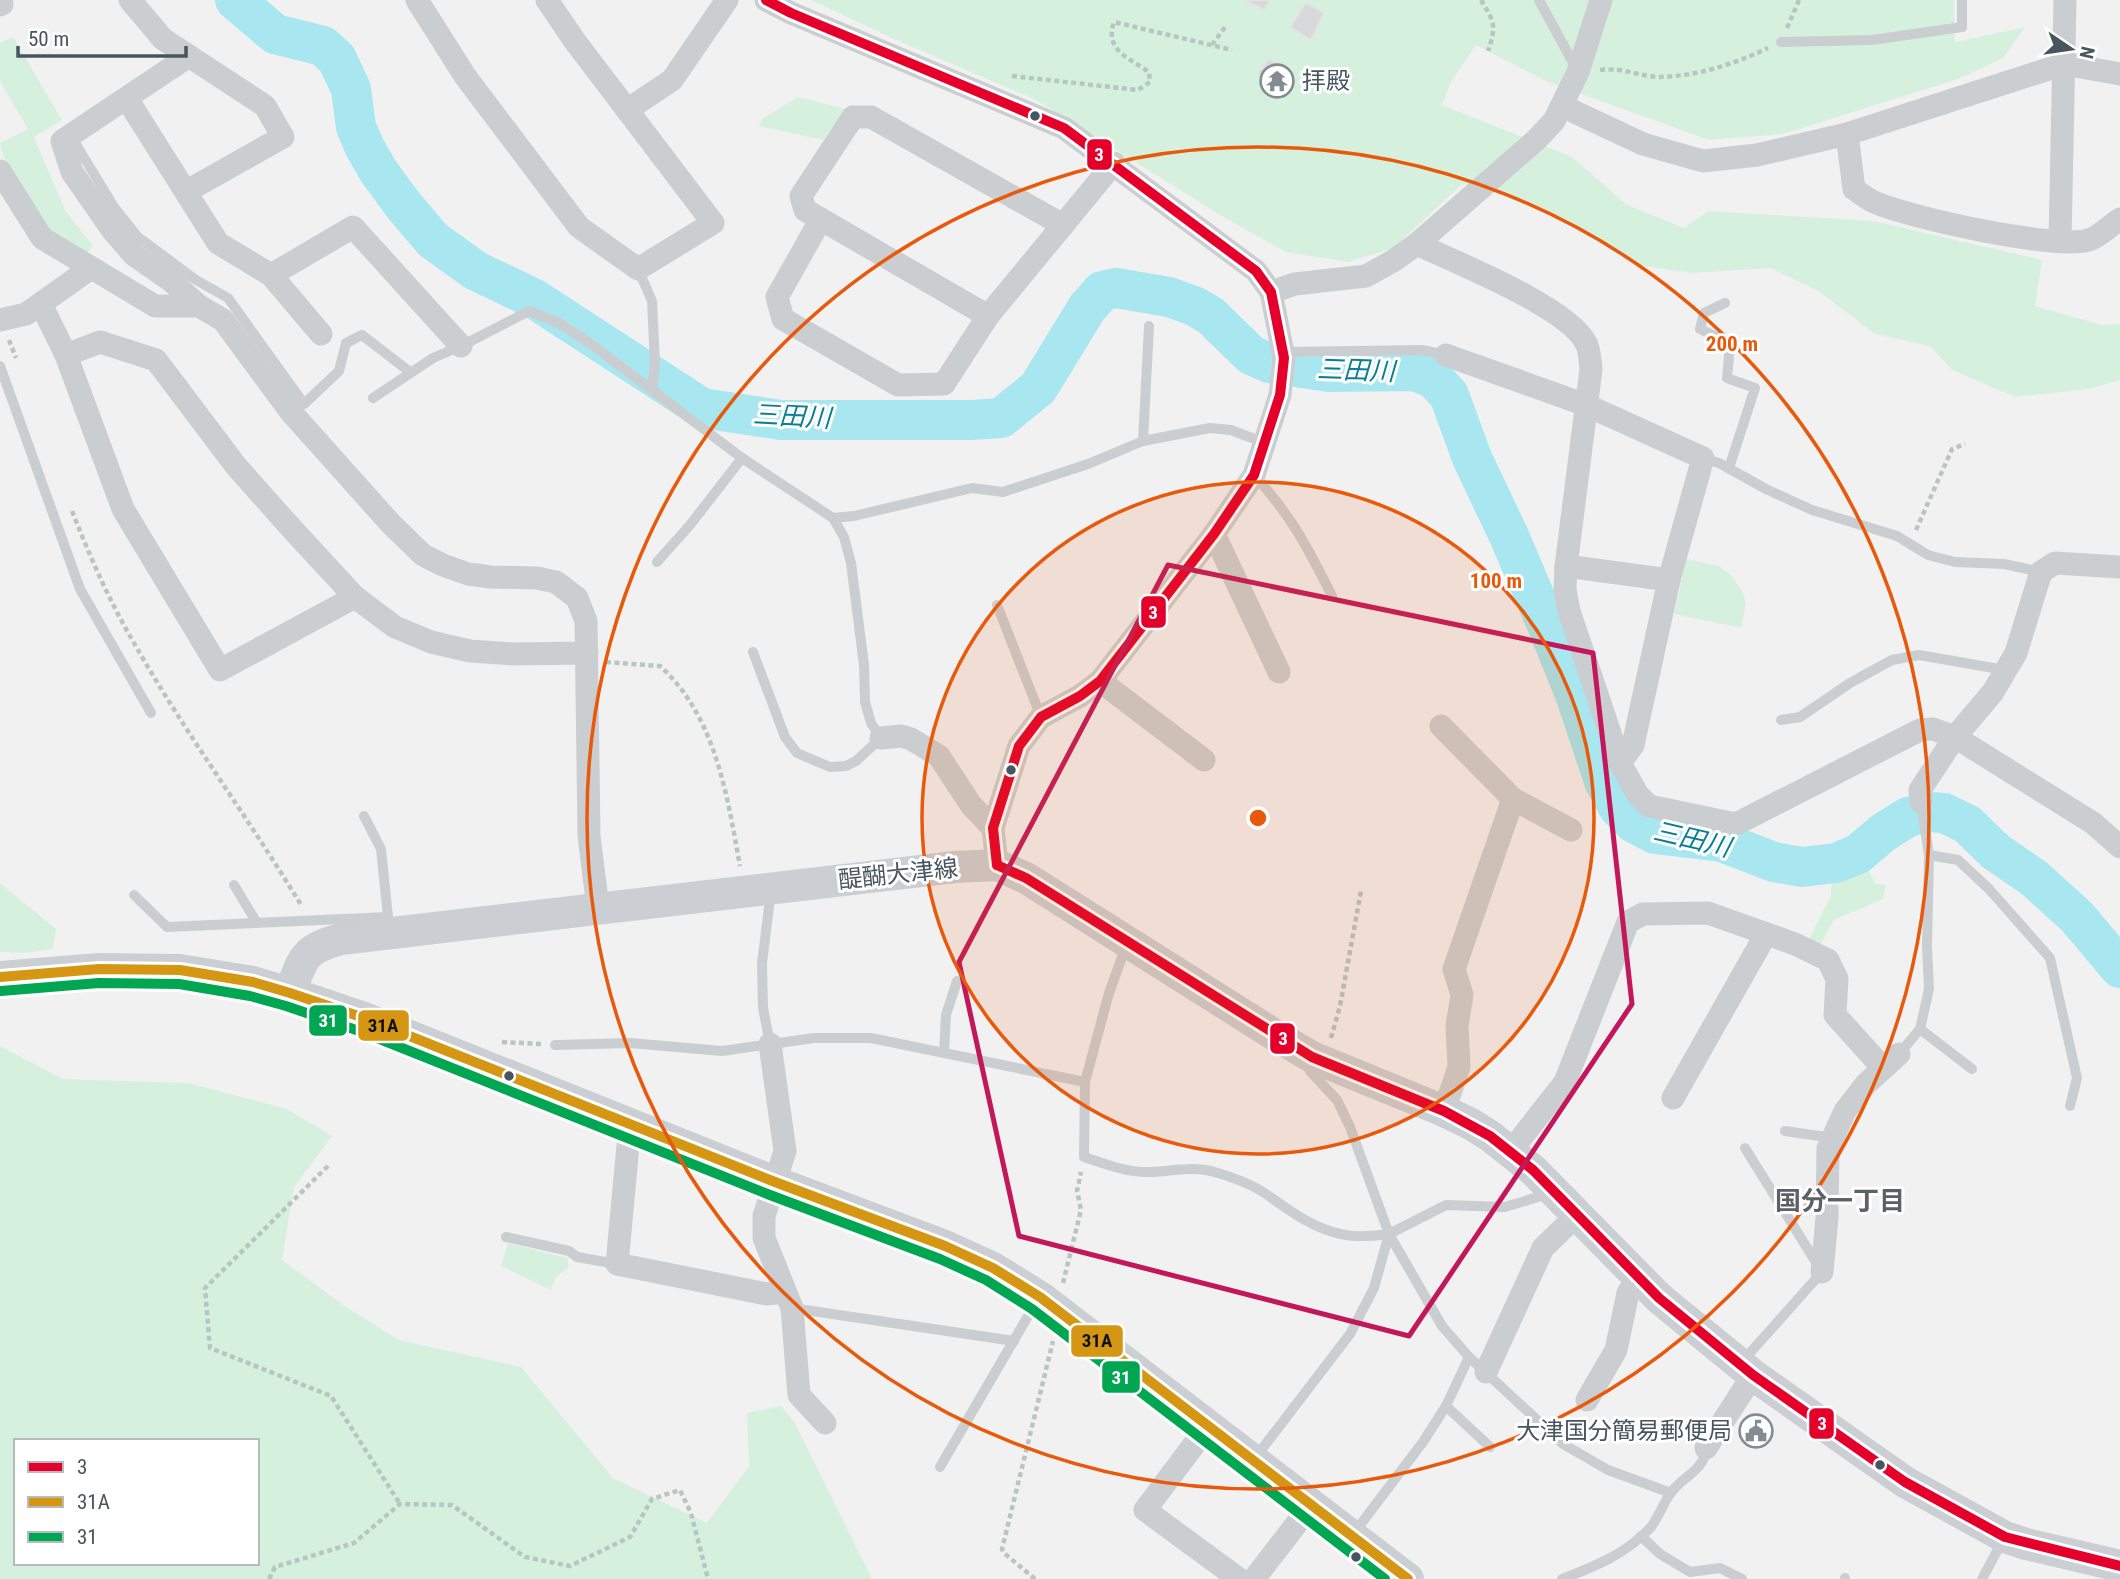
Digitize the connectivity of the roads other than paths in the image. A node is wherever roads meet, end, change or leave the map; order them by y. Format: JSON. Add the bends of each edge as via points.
{"nodes":[{"id":1,"x":130,"y":0,"type":"edge"},
{"id":2,"x":417,"y":0,"type":"edge"},
{"id":3,"x":547,"y":0,"type":"edge"},
{"id":4,"x":727,"y":0,"type":"edge"},
{"id":5,"x":766,"y":0,"type":"edge"},
{"id":6,"x":1539,"y":0,"type":"edge"},
{"id":7,"x":1601,"y":0,"type":"edge"},
{"id":8,"x":1962,"y":0,"type":"edge"},
{"id":9,"x":2065,"y":0,"type":"edge"},
{"id":10,"x":1781,"y":42,"type":"road end"},
{"id":11,"x":188,"y":56,"type":"junction"},
{"id":12,"x":2064,"y":64,"type":"junction"},
{"id":13,"x":1578,"y":72,"type":"junction"},
{"id":14,"x":2120,"y":74,"type":"edge"},
{"id":15,"x":127,"y":99,"type":"junction"},
{"id":16,"x":1562,"y":106,"type":"junction"},
{"id":17,"x":627,"y":110,"type":"junction"},
{"id":18,"x":1847,"y":134,"type":"junction"},
{"id":19,"x":71,"y":136,"type":"junction"},
{"id":20,"x":1114,"y":163,"type":"junction"},
{"id":21,"x":0,"y":172,"type":"edge"},
{"id":22,"x":187,"y":191,"type":"junction"},
{"id":23,"x":821,"y":219,"type":"junction"},
{"id":24,"x":2120,"y":219,"type":"edge"},
{"id":25,"x":1063,"y":225,"type":"junction"},
{"id":26,"x":2060,"y":241,"type":"junction"},
{"id":27,"x":1417,"y":244,"type":"junction"},
{"id":28,"x":91,"y":268,"type":"junction"},
{"id":29,"x":638,"y":269,"type":"junction"},
{"id":30,"x":271,"y":275,"type":"junction"},
{"id":31,"x":1271,"y":292,"type":"junction"},
{"id":32,"x":1725,"y":303,"type":"dead end"},
{"id":33,"x":41,"y":304,"type":"junction"},
{"id":34,"x":199,"y":306,"type":"junction"},
{"id":35,"x":988,"y":316,"type":"junction"},
{"id":36,"x":1,"y":320,"type":"edge"},
{"id":37,"x":1149,"y":326,"type":"dead end"},
{"id":38,"x":321,"y":334,"type":"dead end"},
{"id":39,"x":461,"y":346,"type":"junction"},
{"id":40,"x":66,"y":355,"type":"junction"},
{"id":41,"x":1447,"y":355,"type":"joint"},
{"id":42,"x":1283,"y":362,"type":"junction"},
{"id":43,"x":0,"y":366,"type":"edge"},
{"id":44,"x":410,"y":372,"type":"junction"},
{"id":45,"x":652,"y":387,"type":"junction"},
{"id":46,"x":373,"y":398,"type":"dead end"},
{"id":47,"x":1586,"y":405,"type":"junction"},
{"id":48,"x":1143,"y":441,"type":"junction"},
{"id":49,"x":1266,"y":443,"type":"junction"},
{"id":50,"x":742,"y":458,"type":"junction"},
{"id":51,"x":1703,"y":458,"type":"junction"},
{"id":52,"x":1729,"y":468,"type":"junction"},
{"id":53,"x":1254,"y":475,"type":"junction"},
{"id":54,"x":833,"y":518,"type":"junction"},
{"id":55,"x":1214,"y":534,"type":"junction"},
{"id":56,"x":657,"y":562,"type":"dead end"},
{"id":57,"x":1566,"y":566,"type":"junction"},
{"id":58,"x":2120,"y":567,"type":"edge"},
{"id":59,"x":2041,"y":572,"type":"junction"},
{"id":60,"x":1669,"y":580,"type":"junction"},
{"id":61,"x":1332,"y":596,"type":"dead end"},
{"id":62,"x":355,"y":597,"type":"junction"},
{"id":63,"x":996,"y":605,"type":"dead end"},
{"id":64,"x":753,"y":652,"type":"dead end"},
{"id":65,"x":587,"y":657,"type":"junction"},
{"id":66,"x":2005,"y":670,"type":"junction"},
{"id":67,"x":1279,"y":672,"type":"dead end"},
{"id":68,"x":1100,"y":681,"type":"junction"},
{"id":69,"x":151,"y":713,"type":"dead end"},
{"id":70,"x":1041,"y":717,"type":"junction"},
{"id":71,"x":1781,"y":720,"type":"dead end"},
{"id":72,"x":1441,"y":726,"type":"dead end"},
{"id":73,"x":881,"y":737,"type":"junction"},
{"id":74,"x":1955,"y":737,"type":"junction"},
{"id":75,"x":1204,"y":760,"type":"dead end"},
{"id":76,"x":1620,"y":764,"type":"junction"},
{"id":77,"x":1513,"y":799,"type":"junction"},
{"id":78,"x":1922,"y":811,"type":"joint"},
{"id":79,"x":364,"y":816,"type":"dead end"},
{"id":80,"x":993,"y":828,"type":"junction"},
{"id":81,"x":1571,"y":830,"type":"dead end"},
{"id":82,"x":2120,"y":847,"type":"edge"},
{"id":83,"x":1929,"y":855,"type":"junction"},
{"id":84,"x":997,"y":865,"type":"junction"},
{"id":85,"x":234,"y":885,"type":"dead end"},
{"id":86,"x":758,"y":890,"type":"junction"},
{"id":87,"x":134,"y":894,"type":"dead end"},
{"id":88,"x":598,"y":908,"type":"junction"},
{"id":89,"x":257,"y":923,"type":"junction"},
{"id":90,"x":389,"y":925,"type":"junction"},
{"id":91,"x":1766,"y":934,"type":"junction"},
{"id":92,"x":1128,"y":940,"type":"junction"},
{"id":93,"x":0,"y":977,"type":"edge"},
{"id":94,"x":957,"y":981,"type":"dead end"},
{"id":95,"x":290,"y":993,"type":"junction"},
{"id":96,"x":1920,"y":1029,"type":"junction"},
{"id":97,"x":769,"y":1044,"type":"junction"},
{"id":98,"x":555,"y":1045,"type":"dead end"},
{"id":99,"x":944,"y":1053,"type":"junction"},
{"id":100,"x":1318,"y":1059,"type":"junction"},
{"id":101,"x":1891,"y":1061,"type":"junction"},
{"id":102,"x":1972,"y":1069,"type":"dead end"},
{"id":103,"x":1085,"y":1082,"type":"junction"},
{"id":104,"x":1673,"y":1098,"type":"dead end"},
{"id":105,"x":2070,"y":1106,"type":"dead end"},
{"id":106,"x":1444,"y":1111,"type":"junction"},
{"id":107,"x":630,"y":1124,"type":"junction"},
{"id":108,"x":1785,"y":1131,"type":"dead end"},
{"id":109,"x":1833,"y":1139,"type":"junction"},
{"id":110,"x":1745,"y":1149,"type":"dead end"},
{"id":111,"x":1511,"y":1152,"type":"junction"},
{"id":112,"x":775,"y":1182,"type":"junction"},
{"id":113,"x":1554,"y":1192,"type":"junction"},
{"id":114,"x":1577,"y":1215,"type":"junction"},
{"id":115,"x":1389,"y":1234,"type":"junction"},
{"id":116,"x":506,"y":1237,"type":"dead end"},
{"id":117,"x":617,"y":1264,"type":"junction"},
{"id":118,"x":1822,"y":1272,"type":"junction"},
{"id":119,"x":1638,"y":1277,"type":"junction"},
{"id":120,"x":789,"y":1300,"type":"junction"},
{"id":121,"x":1051,"y":1306,"type":"junction"},
{"id":122,"x":1014,"y":1341,"type":"junction"},
{"id":123,"x":1469,"y":1357,"type":"junction"},
{"id":124,"x":1746,"y":1370,"type":"junction"},
{"id":125,"x":1486,"y":1372,"type":"junction"},
{"id":126,"x":1587,"y":1400,"type":"dead end"},
{"id":127,"x":1446,"y":1406,"type":"junction"},
{"id":128,"x":824,"y":1423,"type":"dead end"},
{"id":129,"x":1208,"y":1426,"type":"junction"},
{"id":130,"x":1490,"y":1447,"type":"dead end"},
{"id":131,"x":1706,"y":1448,"type":"joint"},
{"id":132,"x":1253,"y":1460,"type":"junction"},
{"id":133,"x":940,"y":1467,"type":"dead end"},
{"id":134,"x":1671,"y":1493,"type":"junction"},
{"id":135,"x":1311,"y":1505,"type":"junction"},
{"id":136,"x":1352,"y":1536,"type":"junction"},
{"id":137,"x":1641,"y":1536,"type":"junction"},
{"id":138,"x":2005,"y":1537,"type":"junction"},
{"id":139,"x":2120,"y":1566,"type":"edge"},
{"id":140,"x":1400,"y":1577,"type":"edge"},
{"id":141,"x":1239,"y":1579,"type":"edge"},
{"id":142,"x":1254,"y":1579,"type":"edge"},
{"id":143,"x":1562,"y":1579,"type":"edge"},
{"id":144,"x":1742,"y":1579,"type":"edge"},
{"id":145,"x":1982,"y":1579,"type":"edge"}],
"edges":[{"from":1,"to":11,"type":"street","via":[[163,39]]},
{"from":2,"to":29,"type":"street","via":[[465,76],[579,227]]},
{"from":3,"to":17,"type":"street"},
{"from":4,"to":17,"type":"street","via":[[672,80]]},
{"from":5,"to":20,"type":"street","via":[[1064,128]]},
{"from":6,"to":13,"type":"lane"},
{"from":7,"to":13,"type":"street"},
{"from":8,"to":10,"type":"lane","via":[[1962,27],[1872,40]]},
{"from":9,"to":12,"type":"street"},
{"from":11,"to":15,"type":"street"},
{"from":11,"to":22,"type":"street","via":[[265,106],[283,137]]},
{"from":12,"to":14,"type":"street"},
{"from":12,"to":18,"type":"street"},
{"from":12,"to":26,"type":"street"},
{"from":13,"to":16,"type":"street"},
{"from":15,"to":19,"type":"street"},
{"from":15,"to":22,"type":"street"},
{"from":16,"to":18,"type":"street","via":[[1643,144],[1703,161],[1757,155]]},
{"from":16,"to":27,"type":"street","via":[[1536,140]]},
{"from":17,"to":29,"type":"street","via":[[713,223]]},
{"from":18,"to":26,"type":"street","via":[[1854,189],[1873,201],[1942,222]]},
{"from":19,"to":34,"type":"street","via":[[62,141],[72,172],[113,231],[134,255]]},
{"from":19,"to":44,"type":"lane","via":[[138,237],[196,281],[228,298],[304,404],[339,371],[346,343],[362,335]]},
{"from":20,"to":25,"type":"street"},
{"from":20,"to":31,"type":"street","via":[[1256,271]]},
{"from":21,"to":28,"type":"street","via":[[42,238]]},
{"from":22,"to":30,"type":"street","via":[[218,243]]},
{"from":23,"to":25,"type":"street","via":[[805,210],[802,196],[853,117],[872,117]]},
{"from":23,"to":35,"type":"street"},
{"from":23,"to":35,"type":"street","via":[[777,297],[783,319],[898,384],[944,384]]},
{"from":24,"to":26,"type":"street","via":[[2089,240]]},
{"from":25,"to":35,"type":"street"},
{"from":27,"to":31,"type":"street","via":[[1366,276],[1295,284]]},
{"from":27,"to":47,"type":"street","via":[[1551,309],[1573,325],[1588,344],[1591,369]]},
{"from":28,"to":33,"type":"street"},
{"from":28,"to":34,"type":"street","via":[[155,306]]},
{"from":29,"to":45,"type":"lane","via":[[652,301]]},
{"from":30,"to":38,"type":"street"},
{"from":30,"to":39,"type":"street","via":[[353,227]]},
{"from":31,"to":42,"type":"street"},
{"from":32,"to":52,"type":"lane","via":[[1704,313],[1700,329],[1725,341],[1727,378],[1755,388]]},
{"from":33,"to":36,"type":"street","via":[[26,314]]},
{"from":33,"to":40,"type":"street"},
{"from":34,"to":65,"type":"street","via":[[223,320],[290,411],[423,555],[468,574],[556,582],[577,598],[586,621]]},
{"from":37,"to":48,"type":"lane"},
{"from":39,"to":44,"type":"lane"},
{"from":39,"to":45,"type":"lane","via":[[529,311],[559,323]]},
{"from":40,"to":62,"type":"street","via":[[100,342],[156,360],[236,466]]},
{"from":40,"to":62,"type":"street","via":[[122,509],[220,670]]},
{"from":41,"to":42,"type":"lane","via":[[1422,350]]},
{"from":41,"to":47,"type":"street"},
{"from":42,"to":49,"type":"street"},
{"from":43,"to":69,"type":"lane","via":[[80,589]]},
{"from":44,"to":46,"type":"lane"},
{"from":45,"to":50,"type":"lane"},
{"from":47,"to":51,"type":"street"},
{"from":47,"to":57,"type":"street"},
{"from":48,"to":49,"type":"lane","via":[[1210,428],[1231,430]]},
{"from":48,"to":54,"type":"lane","via":[[1003,492],[972,488]]},
{"from":49,"to":53,"type":"street"},
{"from":50,"to":54,"type":"lane"},
{"from":50,"to":56,"type":"lane"},
{"from":51,"to":52,"type":"lane"},
{"from":51,"to":60,"type":"street"},
{"from":52,"to":59,"type":"lane","via":[[1812,510],[1897,536],[1928,555]]},
{"from":53,"to":55,"type":"street"},
{"from":53,"to":61,"type":"lane","via":[[1301,533]]},
{"from":54,"to":73,"type":"lane","via":[[851,563],[865,702]]},
{"from":55,"to":67,"type":"street"},
{"from":55,"to":68,"type":"street"},
{"from":57,"to":60,"type":"street"},
{"from":57,"to":76,"type":"street","via":[[1569,611]]},
{"from":58,"to":59,"type":"street","via":[[2055,563]]},
{"from":59,"to":66,"type":"street","via":[[2015,653]]},
{"from":60,"to":76,"type":"street","via":[[1633,745]]},
{"from":62,"to":65,"type":"street","via":[[395,627],[431,642],[470,651]]},
{"from":63,"to":70,"type":"lane"},
{"from":64,"to":73,"type":"lane","via":[[785,737],[797,753],[830,767],[846,766]]},
{"from":65,"to":88,"type":"street","via":[[589,836]]},
{"from":66,"to":71,"type":"lane","via":[[1919,655],[1892,660],[1800,717]]},
{"from":66,"to":74,"type":"street","via":[[1993,692]]},
{"from":68,"to":70,"type":"street"},
{"from":68,"to":75,"type":"street"},
{"from":70,"to":80,"type":"street","via":[[1019,746]]},
{"from":72,"to":77,"type":"street"},
{"from":73,"to":80,"type":"street","via":[[911,739],[939,756],[971,805]]},
{"from":74,"to":76,"type":"street","via":[[1933,729],[1920,730],[1736,824],[1649,806],[1637,795]]},
{"from":74,"to":78,"type":"street","via":[[1920,790]]},
{"from":74,"to":82,"type":"street","via":[[2094,823]]},
{"from":77,"to":81,"type":"street"},
{"from":77,"to":106,"type":"street","via":[[1454,970],[1462,995],[1457,1026],[1459,1067]]},
{"from":78,"to":83,"type":"lane"},
{"from":79,"to":90,"type":"lane","via":[[381,849]]},
{"from":80,"to":84,"type":"street"},
{"from":83,"to":96,"type":"lane","via":[[1929,989]]},
{"from":83,"to":105,"type":"lane","via":[[1958,860],[2050,958],[2077,1078]]},
{"from":84,"to":86,"type":"main road","name":"醍醐大津線"},
{"from":84,"to":92,"type":"main road","name":"醍醐大津線"},
{"from":85,"to":89,"type":"lane"},
{"from":86,"to":88,"type":"main road","name":"醍醐大津線"},
{"from":86,"to":97,"type":"lane","via":[[762,1008]]},
{"from":87,"to":89,"type":"lane","via":[[167,927]]},
{"from":88,"to":90,"type":"main road","name":"醍醐大津線"},
{"from":89,"to":90,"type":"lane","via":[[310,920]]},
{"from":90,"to":95,"type":"main road","name":"醍醐大津線","via":[[318,945],[299,967]]},
{"from":91,"to":101,"type":"street","via":[[1828,960],[1837,979],[1835,1014]]},
{"from":91,"to":104,"type":"street"},
{"from":91,"to":111,"type":"street","via":[[1708,913],[1643,914],[1628,922],[1564,1082]]},
{"from":92,"to":100,"type":"main road","name":"醍醐大津線"},
{"from":92,"to":103,"type":"lane"},
{"from":93,"to":95,"type":"main road","via":[[99,969],[180,970]]},
{"from":94,"to":99,"type":"lane","via":[[946,1015]]},
{"from":95,"to":107,"type":"main road"},
{"from":96,"to":101,"type":"lane"},
{"from":96,"to":102,"type":"lane"},
{"from":97,"to":98,"type":"lane","via":[[722,1051],[630,1043]]},
{"from":97,"to":99,"type":"lane","via":[[871,1038]]},
{"from":97,"to":112,"type":"street","via":[[785,1151]]},
{"from":99,"to":103,"type":"lane"},
{"from":100,"to":106,"type":"main road","name":"醍醐大津線"},
{"from":100,"to":115,"type":"lane","via":[[1310,1071],[1337,1100]]},
{"from":101,"to":109,"type":"street","via":[[1845,1111]]},
{"from":103,"to":115,"type":"lane","via":[[1084,1157],[1119,1169],[1209,1171],[1264,1192],[1287,1210],[1342,1235]]},
{"from":106,"to":111,"type":"main road","name":"醍醐大津線"},
{"from":107,"to":112,"type":"main road"},
{"from":107,"to":117,"type":"street"},
{"from":108,"to":109,"type":"lane"},
{"from":109,"to":118,"type":"street","via":[[1828,1148]]},
{"from":110,"to":118,"type":"lane"},
{"from":111,"to":113,"type":"main road","name":"醍醐大津線"},
{"from":112,"to":120,"type":"street","via":[[764,1216],[764,1238]]},
{"from":112,"to":121,"type":"main road","via":[[945,1246],[993,1268]]},
{"from":113,"to":114,"type":"main road","name":"醍醐大津線"},
{"from":113,"to":115,"type":"lane","via":[[1505,1207],[1446,1205]]},
{"from":114,"to":119,"type":"main road","name":"醍醐大津線"},
{"from":114,"to":125,"type":"street","via":[[1543,1248]]},
{"from":115,"to":123,"type":"lane","via":[[1442,1326]]},
{"from":115,"to":132,"type":"lane","via":[[1374,1288],[1350,1334]]},
{"from":116,"to":117,"type":"lane"},
{"from":117,"to":120,"type":"street"},
{"from":118,"to":124,"type":"lane"},
{"from":119,"to":124,"type":"main road","name":"醍醐大津線"},
{"from":119,"to":126,"type":"street","via":[[1628,1293],[1616,1350]]},
{"from":120,"to":122,"type":"lane"},
{"from":120,"to":128,"type":"street","via":[[799,1395]]},
{"from":121,"to":122,"type":"lane"},
{"from":121,"to":129,"type":"main road"},
{"from":122,"to":133,"type":"lane"},
{"from":123,"to":125,"type":"lane"},
{"from":123,"to":127,"type":"lane"},
{"from":124,"to":131,"type":"street"},
{"from":124,"to":138,"type":"main road","name":"醍醐大津線","via":[[1905,1482]]},
{"from":125,"to":134,"type":"lane","via":[[1563,1444],[1608,1470]]},
{"from":127,"to":130,"type":"lane"},
{"from":127,"to":136,"type":"lane"},
{"from":129,"to":132,"type":"main road"},
{"from":129,"to":141,"type":"street","via":[[1146,1510]]},
{"from":131,"to":134,"type":"lane","via":[[1693,1474]]},
{"from":132,"to":135,"type":"main road"},
{"from":134,"to":137,"type":"lane"},
{"from":135,"to":136,"type":"main road"},
{"from":135,"to":142,"type":"street"},
{"from":136,"to":140,"type":"main road"},
{"from":137,"to":143,"type":"lane","via":[[1603,1564]]},
{"from":137,"to":144,"type":"lane","via":[[1690,1572],[1720,1568]]},
{"from":138,"to":139,"type":"main road","name":"醍醐大津線"},
{"from":138,"to":145,"type":"lane"}]}
